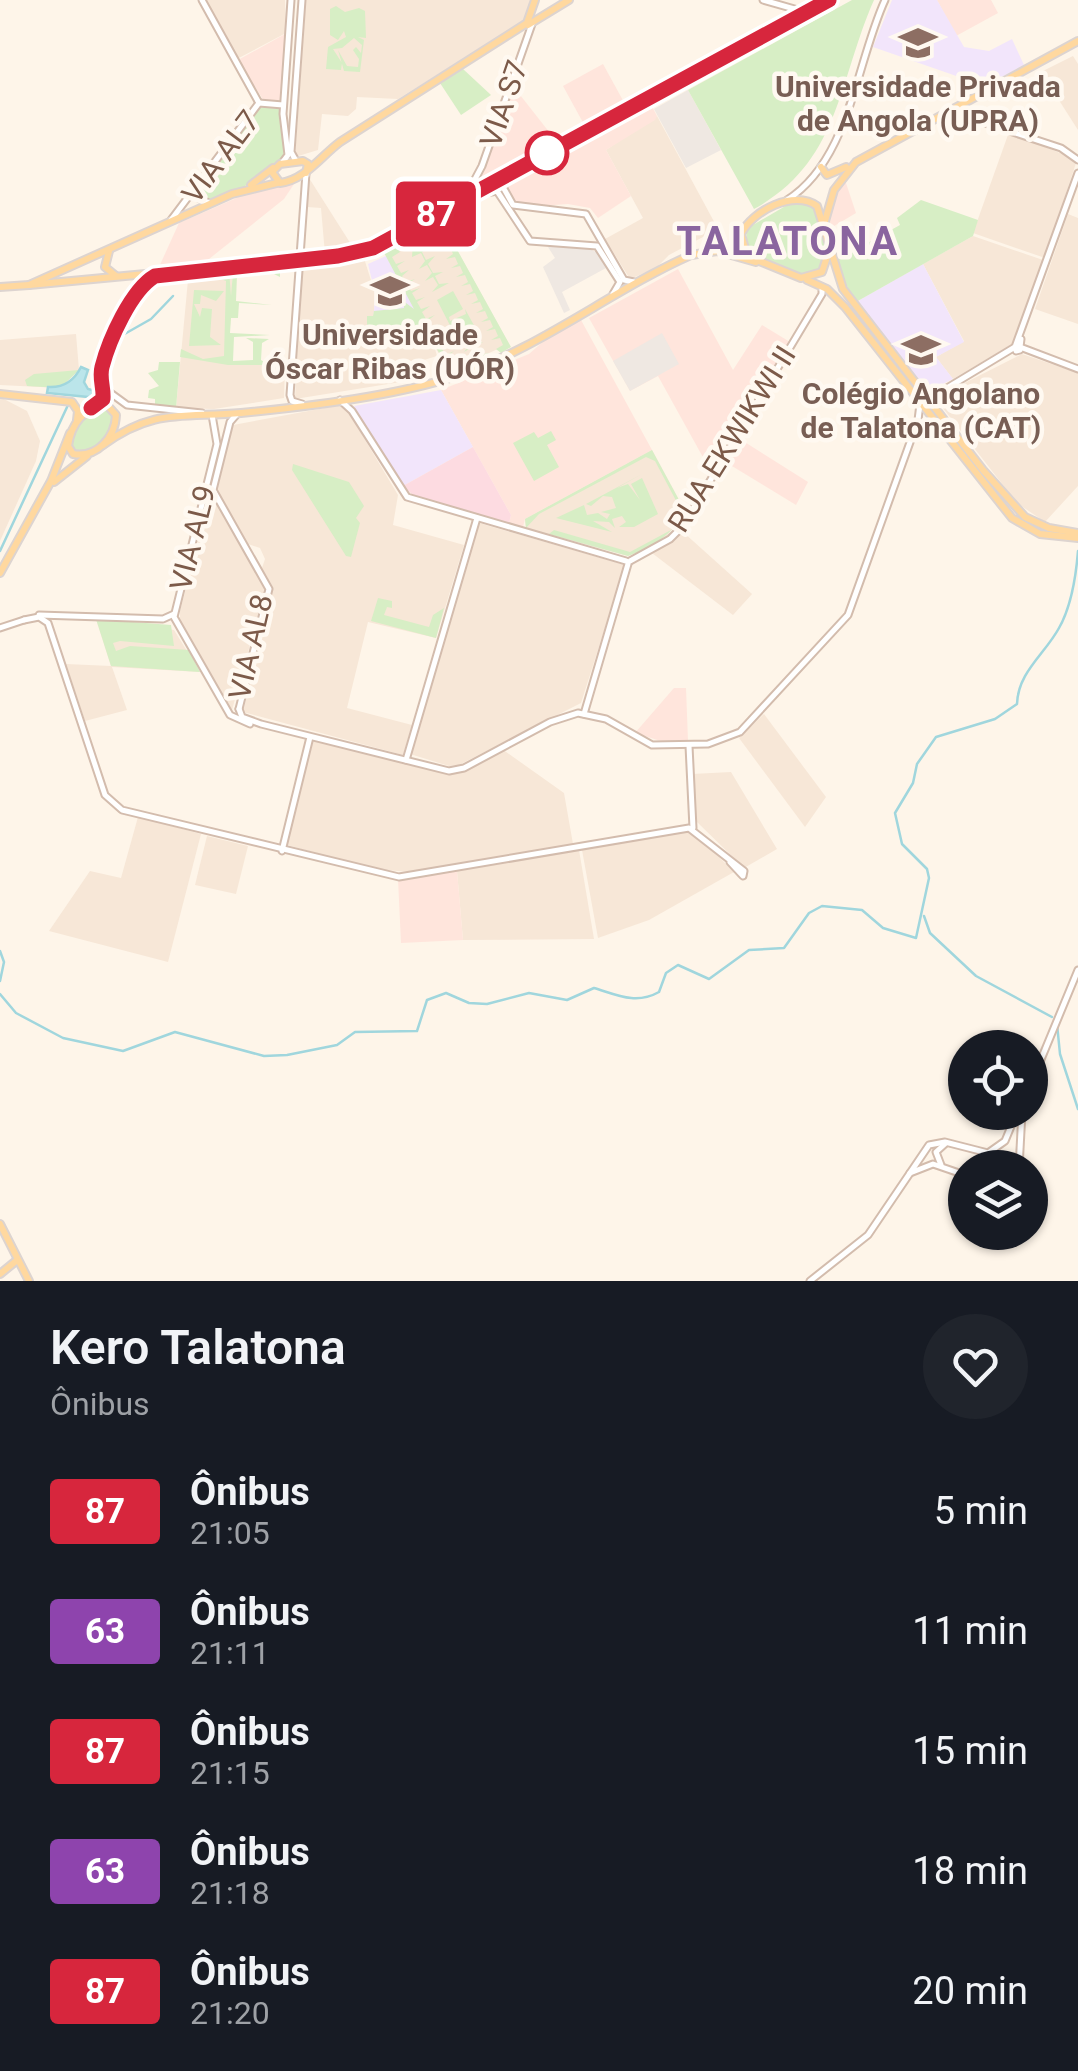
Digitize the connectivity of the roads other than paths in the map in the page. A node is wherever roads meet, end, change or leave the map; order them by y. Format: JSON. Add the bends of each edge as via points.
{"nodes":[{"id":1,"x":202,"y":0,"type":"edge"},
{"id":2,"x":302,"y":0,"type":"edge"},
{"id":3,"x":567,"y":0,"type":"edge"},
{"id":4,"x":763,"y":0,"type":"edge"},
{"id":5,"x":885,"y":0,"type":"edge"},
{"id":6,"x":291,"y":1,"type":"edge"},
{"id":7,"x":826,"y":1,"type":"edge"},
{"id":8,"x":535,"y":3,"type":"edge"},
{"id":9,"x":554,"y":4,"type":"edge"},
{"id":10,"x":792,"y":10,"type":"junction"},
{"id":11,"x":808,"y":12,"type":"junction"},
{"id":12,"x":544,"y":16,"type":"junction"},
{"id":13,"x":792,"y":20,"type":"junction"},
{"id":14,"x":534,"y":22,"type":"junction"},
{"id":15,"x":509,"y":35,"type":"junction"},
{"id":16,"x":528,"y":36,"type":"junction"},
{"id":17,"x":1078,"y":41,"type":"edge"},
{"id":18,"x":287,"y":56,"type":"junction"},
{"id":19,"x":298,"y":56,"type":"junction"},
{"id":20,"x":259,"y":103,"type":"junction"},
{"id":21,"x":284,"y":105,"type":"junction"},
{"id":22,"x":944,"y":114,"type":"junction"},
{"id":23,"x":282,"y":120,"type":"junction"},
{"id":24,"x":293,"y":120,"type":"junction"},
{"id":25,"x":340,"y":142,"type":"junction"},
{"id":26,"x":1078,"y":157,"type":"edge"},
{"id":27,"x":299,"y":161,"type":"junction"},
{"id":28,"x":856,"y":162,"type":"junction"},
{"id":29,"x":280,"y":164,"type":"junction"},
{"id":30,"x":821,"y":166,"type":"junction"},
{"id":31,"x":514,"y":171,"type":"junction"},
{"id":32,"x":306,"y":172,"type":"junction"},
{"id":33,"x":480,"y":173,"type":"junction"},
{"id":34,"x":1078,"y":173,"type":"edge"},
{"id":35,"x":283,"y":183,"type":"junction"},
{"id":36,"x":198,"y":186,"type":"junction"},
{"id":37,"x":488,"y":186,"type":"junction"},
{"id":38,"x":232,"y":194,"type":"junction"},
{"id":39,"x":788,"y":200,"type":"junction"},
{"id":40,"x":217,"y":201,"type":"junction"},
{"id":41,"x":460,"y":201,"type":"junction"},
{"id":42,"x":526,"y":210,"type":"junction"},
{"id":43,"x":516,"y":224,"type":"junction"},
{"id":44,"x":164,"y":225,"type":"junction"},
{"id":45,"x":825,"y":227,"type":"junction"},
{"id":46,"x":597,"y":230,"type":"junction"},
{"id":47,"x":582,"y":244,"type":"junction"},
{"id":48,"x":114,"y":247,"type":"junction"},
{"id":49,"x":828,"y":251,"type":"junction"},
{"id":50,"x":296,"y":260,"type":"junction"},
{"id":51,"x":756,"y":262,"type":"junction"},
{"id":52,"x":658,"y":272,"type":"junction"},
{"id":53,"x":168,"y":273,"type":"junction"},
{"id":54,"x":122,"y":277,"type":"junction"},
{"id":55,"x":801,"y":278,"type":"junction"},
{"id":56,"x":29,"y":284,"type":"junction"},
{"id":57,"x":820,"y":284,"type":"junction"},
{"id":58,"x":0,"y":287,"type":"edge"},
{"id":59,"x":834,"y":294,"type":"junction"},
{"id":60,"x":818,"y":300,"type":"junction"},
{"id":61,"x":598,"y":304,"type":"junction"},
{"id":62,"x":848,"y":304,"type":"junction"},
{"id":63,"x":1018,"y":348,"type":"junction"},
{"id":64,"x":1078,"y":369,"type":"edge"},
{"id":65,"x":905,"y":376,"type":"junction"},
{"id":66,"x":102,"y":381,"type":"junction"},
{"id":67,"x":949,"y":386,"type":"junction"},
{"id":68,"x":922,"y":392,"type":"junction"},
{"id":69,"x":0,"y":394,"type":"edge"},
{"id":70,"x":354,"y":396,"type":"junction"},
{"id":71,"x":331,"y":399,"type":"junction"},
{"id":72,"x":920,"y":403,"type":"junction"},
{"id":73,"x":302,"y":404,"type":"junction"},
{"id":74,"x":934,"y":406,"type":"junction"},
{"id":75,"x":91,"y":408,"type":"junction"},
{"id":76,"x":352,"y":410,"type":"junction"},
{"id":77,"x":207,"y":413,"type":"junction"},
{"id":78,"x":239,"y":413,"type":"junction"},
{"id":79,"x":928,"y":413,"type":"junction"},
{"id":80,"x":918,"y":420,"type":"junction"},
{"id":81,"x":75,"y":424,"type":"junction"},
{"id":82,"x":217,"y":429,"type":"junction"},
{"id":83,"x":227,"y":431,"type":"junction"},
{"id":84,"x":70,"y":433,"type":"junction"},
{"id":85,"x":955,"y":440,"type":"junction"},
{"id":86,"x":103,"y":445,"type":"junction"},
{"id":87,"x":93,"y":452,"type":"junction"},
{"id":88,"x":217,"y":459,"type":"junction"},
{"id":89,"x":210,"y":486,"type":"junction"},
{"id":90,"x":35,"y":507,"type":"junction"},
{"id":91,"x":477,"y":518,"type":"junction"},
{"id":92,"x":1078,"y":535,"type":"edge"},
{"id":93,"x":628,"y":562,"type":"junction"},
{"id":94,"x":0,"y":573,"type":"edge"},
{"id":95,"x":47,"y":613,"type":"junction"},
{"id":96,"x":174,"y":614,"type":"junction"},
{"id":97,"x":24,"y":620,"type":"junction"},
{"id":98,"x":0,"y":628,"type":"edge"},
{"id":99,"x":51,"y":630,"type":"junction"},
{"id":100,"x":239,"y":709,"type":"junction"},
{"id":101,"x":228,"y":712,"type":"junction"},
{"id":102,"x":584,"y":714,"type":"junction"},
{"id":103,"x":262,"y":724,"type":"junction"},
{"id":104,"x":310,"y":737,"type":"junction"},
{"id":105,"x":689,"y":746,"type":"junction"},
{"id":106,"x":406,"y":760,"type":"junction"},
{"id":107,"x":692,"y":828,"type":"junction"},
{"id":108,"x":282,"y":851,"type":"junction"},
{"id":109,"x":730,"y":862,"type":"dead end"},
{"id":110,"x":1078,"y":970,"type":"edge"},
{"id":111,"x":1048,"y":1040,"type":"edge"},
{"id":112,"x":1009,"y":1130,"type":"edge"},
{"id":113,"x":950,"y":1143,"type":"junction"},
{"id":114,"x":968,"y":1150,"type":"edge"},
{"id":115,"x":989,"y":1150,"type":"edge"},
{"id":116,"x":941,"y":1165,"type":"junction"},
{"id":117,"x":948,"y":1168,"type":"edge"},
{"id":118,"x":902,"y":1182,"type":"junction"},
{"id":119,"x":0,"y":1227,"type":"edge"},
{"id":120,"x":16,"y":1261,"type":"junction"},
{"id":121,"x":0,"y":1274,"type":"edge"},
{"id":122,"x":27,"y":1281,"type":"edge"},
{"id":123,"x":810,"y":1281,"type":"edge"}],
"edges":[{"from":1,"to":20,"type":"street"},
{"from":2,"to":19,"type":"street"},
{"from":3,"to":9,"type":"main road"},
{"from":3,"to":12,"type":"main road"},
{"from":4,"to":10,"type":"street"},
{"from":5,"to":30,"type":"street"},
{"from":6,"to":18,"type":"street"},
{"from":7,"to":11,"type":"main road"},
{"from":8,"to":9,"type":"main road","via":[[542,12]]},
{"from":8,"to":15,"type":"main road","via":[[530,20]]},
{"from":9,"to":12,"type":"main road"},
{"from":10,"to":11,"type":"street"},
{"from":10,"to":13,"type":"street"},
{"from":11,"to":13,"type":"main road"},
{"from":12,"to":14,"type":"main road"},
{"from":13,"to":31,"type":"main road"},
{"from":14,"to":15,"type":"main road"},
{"from":14,"to":16,"type":"street","name":"VIA S7"},
{"from":15,"to":16,"type":"street","name":"VIA S7","via":[[524,30]]},
{"from":15,"to":25,"type":"main road"},
{"from":16,"to":33,"type":"street","name":"VIA S7"},
{"from":17,"to":22,"type":"main road"},
{"from":18,"to":19,"type":"street"},
{"from":18,"to":21,"type":"street"},
{"from":19,"to":24,"type":"street"},
{"from":20,"to":21,"type":"street","name":"VIA AL7"},
{"from":20,"to":36,"type":"street","name":"VIA AL7"},
{"from":21,"to":23,"type":"street"},
{"from":22,"to":26,"type":"street","via":[[960,112]]},
{"from":22,"to":28,"type":"main road"},
{"from":23,"to":24,"type":"street"},
{"from":23,"to":29,"type":"street","via":[[288,155]]},
{"from":24,"to":27,"type":"street","via":[[292,155]]},
{"from":25,"to":27,"type":"main road"},
{"from":25,"to":32,"type":"main road"},
{"from":27,"to":29,"type":"main road"},
{"from":27,"to":32,"type":"main road","via":[[308,164]]},
{"from":28,"to":30,"type":"main road","via":[[826,176]]},
{"from":28,"to":45,"type":"main road","via":[[834,190]]},
{"from":29,"to":35,"type":"main road","via":[[272,175]]},
{"from":29,"to":38,"type":"main road"},
{"from":30,"to":39,"type":"street"},
{"from":31,"to":37,"type":"main road"},
{"from":31,"to":42,"type":"street","via":[[504,192]]},
{"from":32,"to":35,"type":"main road"},
{"from":32,"to":50,"type":"street"},
{"from":33,"to":37,"type":"street","name":"VIA S7","via":[[479,183]]},
{"from":33,"to":41,"type":"street","name":"VIA S7"},
{"from":34,"to":63,"type":"street"},
{"from":35,"to":38,"type":"main road"},
{"from":36,"to":40,"type":"street","via":[[201,200]]},
{"from":36,"to":44,"type":"street","name":"VIA AL7"},
{"from":37,"to":41,"type":"main road"},
{"from":38,"to":40,"type":"main road"},
{"from":39,"to":45,"type":"main road","via":[[813,203]]},
{"from":39,"to":51,"type":"main road","via":[[743,228],[743,250]]},
{"from":40,"to":44,"type":"main road"},
{"from":41,"to":43,"type":"street","via":[[497,191]]},
{"from":41,"to":50,"type":"main road","via":[[370,249]]},
{"from":42,"to":43,"type":"street"},
{"from":42,"to":46,"type":"street","via":[[583,212]]},
{"from":43,"to":47,"type":"street","via":[[533,242]]},
{"from":44,"to":48,"type":"main road"},
{"from":45,"to":49,"type":"main road"},
{"from":46,"to":47,"type":"street","via":[[593,241]]},
{"from":46,"to":52,"type":"street","via":[[627,282]]},
{"from":47,"to":61,"type":"street","via":[[600,249],[620,282]]},
{"from":48,"to":54,"type":"main road","via":[[105,267]]},
{"from":48,"to":56,"type":"main road"},
{"from":49,"to":55,"type":"main road","via":[[820,274]]},
{"from":49,"to":62,"type":"main road"},
{"from":50,"to":53,"type":"main road"},
{"from":50,"to":73,"type":"street","via":[[290,394]]},
{"from":51,"to":52,"type":"main road","via":[[708,250]]},
{"from":51,"to":55,"type":"main road"},
{"from":52,"to":61,"type":"main road"},
{"from":53,"to":54,"type":"main road"},
{"from":53,"to":66,"type":"street","via":[[142,285]]},
{"from":54,"to":56,"type":"main road"},
{"from":55,"to":57,"type":"main road"},
{"from":56,"to":58,"type":"main road"},
{"from":57,"to":59,"type":"main road"},
{"from":57,"to":60,"type":"street","name":"RUA EKWIKWI II"},
{"from":59,"to":60,"type":"street"},
{"from":59,"to":62,"type":"main road"},
{"from":60,"to":93,"type":"street","name":"RUA EKWIKWI II","via":[[683,526]]},
{"from":61,"to":70,"type":"main road","via":[[476,369]]},
{"from":62,"to":65,"type":"main road"},
{"from":63,"to":64,"type":"street"},
{"from":63,"to":67,"type":"street"},
{"from":65,"to":68,"type":"main road"},
{"from":65,"to":72,"type":"main road"},
{"from":66,"to":75,"type":"street","via":[[103,399]]},
{"from":66,"to":77,"type":"street","via":[[121,403]]},
{"from":67,"to":68,"type":"street"},
{"from":67,"to":74,"type":"street","via":[[934,396]]},
{"from":68,"to":74,"type":"main road"},
{"from":69,"to":81,"type":"main road","via":[[72,402],[79,414]]},
{"from":70,"to":71,"type":"main road"},
{"from":70,"to":76,"type":"street"},
{"from":71,"to":73,"type":"main road"},
{"from":71,"to":76,"type":"street"},
{"from":72,"to":79,"type":"main road"},
{"from":72,"to":80,"type":"street"},
{"from":73,"to":78,"type":"main road"},
{"from":74,"to":85,"type":"main road"},
{"from":75,"to":81,"type":"main road"},
{"from":75,"to":86,"type":"main road","via":[[107,405],[116,415]]},
{"from":76,"to":91,"type":"street","via":[[404,494]]},
{"from":77,"to":78,"type":"main road"},
{"from":77,"to":82,"type":"street"},
{"from":77,"to":86,"type":"main road","via":[[149,419]]},
{"from":78,"to":83,"type":"street"},
{"from":79,"to":80,"type":"street"},
{"from":79,"to":85,"type":"main road"},
{"from":80,"to":105,"type":"street","via":[[844,620],[750,724],[722,742]]},
{"from":81,"to":84,"type":"main road"},
{"from":82,"to":83,"type":"street","via":[[225,418]]},
{"from":82,"to":88,"type":"street","name":"VIA AL9"},
{"from":83,"to":88,"type":"street"},
{"from":84,"to":87,"type":"main road","via":[[73,454]]},
{"from":84,"to":90,"type":"main road"},
{"from":85,"to":92,"type":"main road","via":[[1015,515]]},
{"from":86,"to":87,"type":"main road"},
{"from":87,"to":90,"type":"main road","via":[[63,473]]},
{"from":88,"to":89,"type":"street","name":"VIA AL9"},
{"from":89,"to":96,"type":"street","name":"VIA AL9"},
{"from":89,"to":100,"type":"street","name":"VIA AL8","via":[[270,590]]},
{"from":90,"to":94,"type":"main road"},
{"from":91,"to":93,"type":"street"},
{"from":91,"to":106,"type":"street"},
{"from":93,"to":102,"type":"street"},
{"from":95,"to":96,"type":"street","via":[[162,620]]},
{"from":95,"to":97,"type":"street"},
{"from":95,"to":99,"type":"street"},
{"from":96,"to":101,"type":"street","name":"VIA AL9"},
{"from":97,"to":98,"type":"street"},
{"from":97,"to":99,"type":"street","via":[[43,618]]},
{"from":99,"to":108,"type":"street","via":[[110,802]]},
{"from":100,"to":101,"type":"street","name":"VIA AL8"},
{"from":100,"to":103,"type":"street"},
{"from":101,"to":103,"type":"street"},
{"from":102,"to":105,"type":"street","via":[[652,745]]},
{"from":102,"to":106,"type":"street","via":[[550,722],[459,770]]},
{"from":103,"to":104,"type":"street"},
{"from":104,"to":106,"type":"street"},
{"from":104,"to":108,"type":"street"},
{"from":105,"to":107,"type":"street"},
{"from":107,"to":108,"type":"street","via":[[406,877]]},
{"from":107,"to":109,"type":"street"},
{"from":110,"to":111,"type":"street"},
{"from":112,"to":115,"type":"street"},
{"from":113,"to":114,"type":"street"},
{"from":113,"to":116,"type":"street","via":[[937,1150]]},
{"from":113,"to":118,"type":"street","via":[[925,1148]]},
{"from":116,"to":117,"type":"street"},
{"from":116,"to":118,"type":"street","via":[[918,1167]]},
{"from":118,"to":123,"type":"street","via":[[868,1235]]},
{"from":119,"to":120,"type":"main road"},
{"from":119,"to":122,"type":"main road"},
{"from":120,"to":121,"type":"main road"},
{"from":120,"to":122,"type":"main road"}]}
